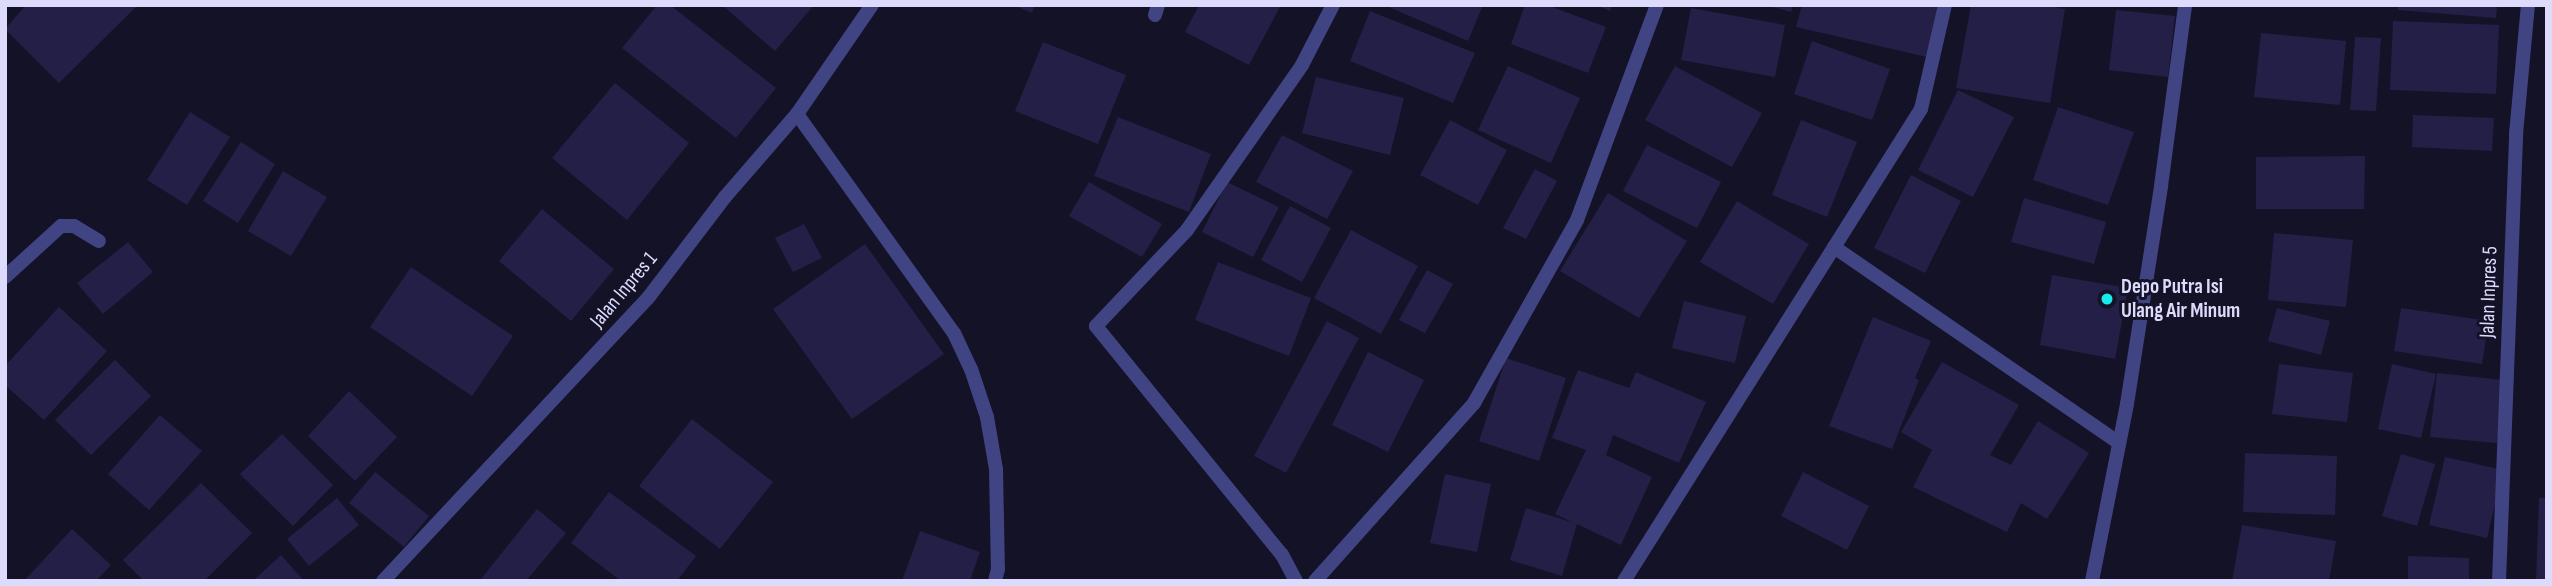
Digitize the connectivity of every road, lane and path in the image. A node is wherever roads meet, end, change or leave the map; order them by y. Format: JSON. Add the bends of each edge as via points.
{"nodes":[{"id":1,"x":872,"y":5,"type":"edge"},
{"id":2,"x":1333,"y":5,"type":"edge"},
{"id":3,"x":1657,"y":5,"type":"edge"},
{"id":4,"x":1945,"y":5,"type":"edge"},
{"id":5,"x":2185,"y":5,"type":"edge"},
{"id":6,"x":2528,"y":5,"type":"edge"},
{"id":7,"x":797,"y":114,"type":"junction"},
{"id":8,"x":99,"y":241,"type":"dead end"},
{"id":9,"x":1834,"y":247,"type":"junction"},
{"id":10,"x":5,"y":277,"type":"edge"},
{"id":11,"x":2119,"y":443,"type":"junction"},
{"id":12,"x":383,"y":581,"type":"edge"},
{"id":13,"x":995,"y":581,"type":"edge"},
{"id":14,"x":1296,"y":581,"type":"edge"},
{"id":15,"x":1315,"y":581,"type":"edge"},
{"id":16,"x":1624,"y":581,"type":"edge"},
{"id":17,"x":2092,"y":581,"type":"edge"},
{"id":18,"x":2499,"y":581,"type":"edge"}],
"edges":[{"from":1,"to":7,"type":"street","name":"Jalan Inpres 1"},
{"from":2,"to":14,"type":"street","via":[[1302,65],[1187,230],[1096,326],[1282,555]]},
{"from":3,"to":15,"type":"street","via":[[1577,220],[1474,403]]},
{"from":4,"to":9,"type":"street","via":[[1921,109]]},
{"from":5,"to":11,"type":"street"},
{"from":6,"to":18,"type":"street","name":"Jalan Inpres 5","via":[[2516,134]]},
{"from":7,"to":12,"type":"street","name":"Jalan Inpres 1","via":[[725,197],[648,298]]},
{"from":7,"to":13,"type":"street","via":[[954,333],[971,369],[987,417],[996,469]]},
{"from":8,"to":10,"type":"street","via":[[74,226],[61,226]]},
{"from":9,"to":11,"type":"street"},
{"from":9,"to":16,"type":"street"},
{"from":11,"to":17,"type":"street"}]}
